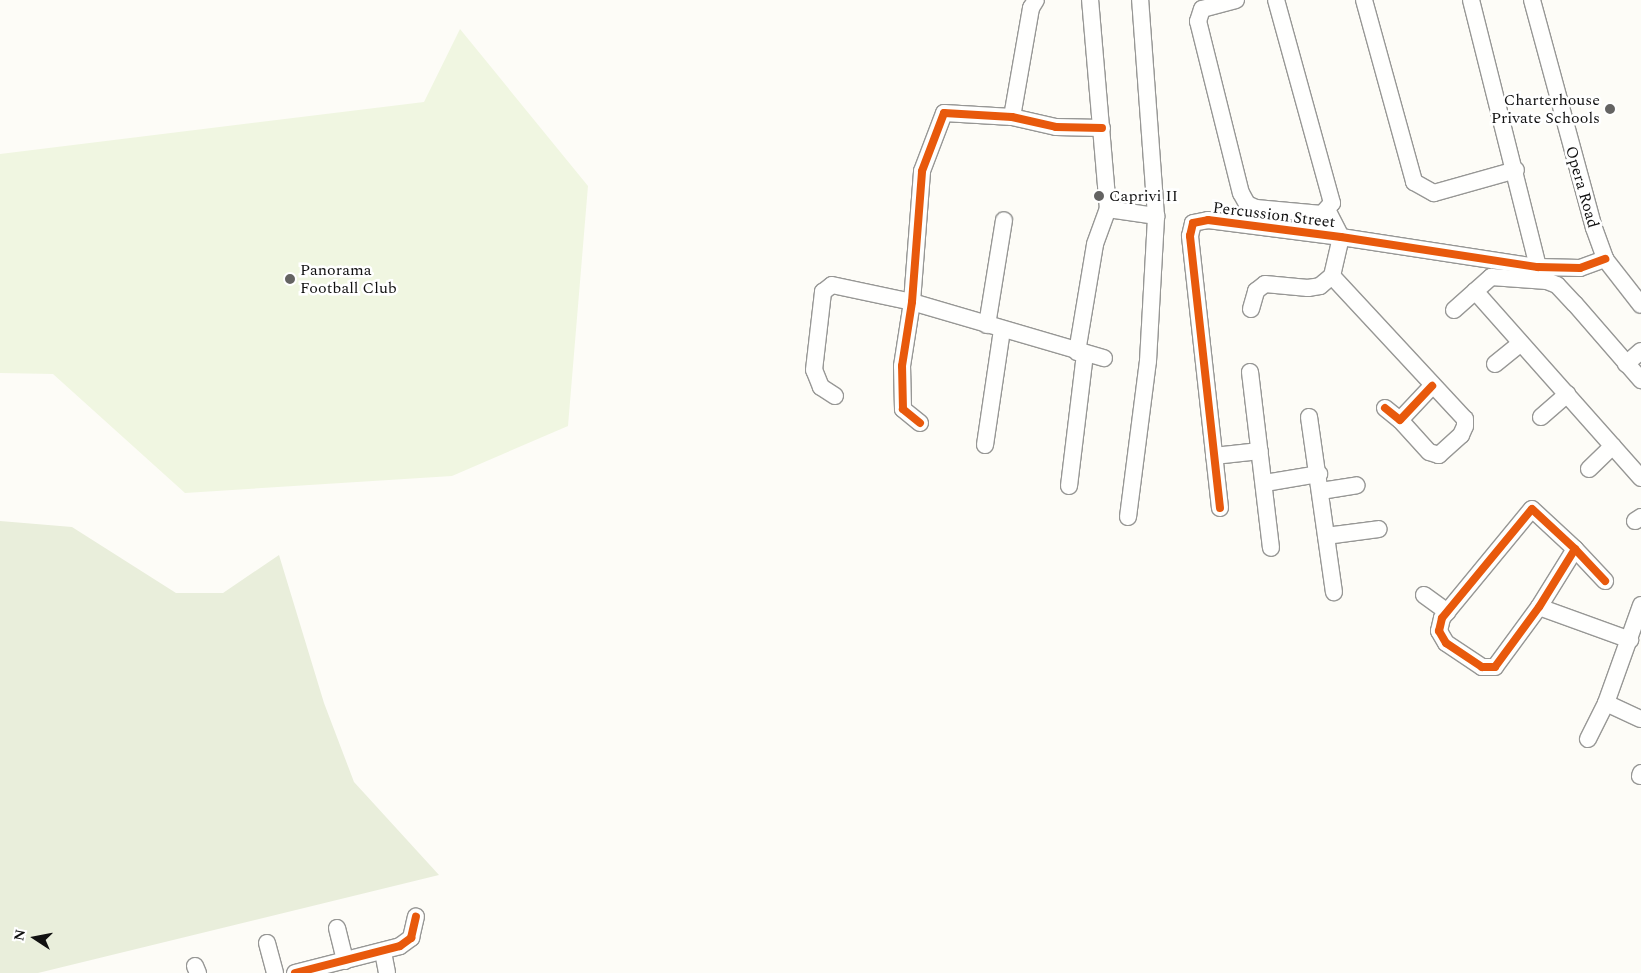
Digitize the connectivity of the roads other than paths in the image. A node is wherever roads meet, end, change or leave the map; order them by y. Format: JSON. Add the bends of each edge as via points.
{"nodes":[{"id":1,"x":1036,"y":0,"type":"edge"},
{"id":2,"x":1090,"y":0,"type":"edge"},
{"id":3,"x":1140,"y":0,"type":"edge"},
{"id":4,"x":1236,"y":0,"type":"edge"},
{"id":5,"x":1276,"y":0,"type":"edge"},
{"id":6,"x":1364,"y":0,"type":"edge"},
{"id":7,"x":1471,"y":0,"type":"edge"},
{"id":8,"x":1532,"y":0,"type":"edge"},
{"id":9,"x":1012,"y":117,"type":"junction"},
{"id":10,"x":1102,"y":128,"type":"junction"},
{"id":11,"x":1516,"y":170,"type":"junction"},
{"id":12,"x":1108,"y":209,"type":"junction"},
{"id":13,"x":1156,"y":216,"type":"junction"},
{"id":14,"x":1004,"y":220,"type":"dead end"},
{"id":15,"x":1335,"y":223,"type":"junction"},
{"id":16,"x":1605,"y":259,"type":"junction"},
{"id":17,"x":1538,"y":267,"type":"junction"},
{"id":18,"x":1332,"y":276,"type":"junction"},
{"id":19,"x":1475,"y":290,"type":"junction"},
{"id":20,"x":912,"y":302,"type":"junction"},
{"id":21,"x":1641,"y":305,"type":"edge"},
{"id":22,"x":1251,"y":309,"type":"dead end"},
{"id":23,"x":1454,"y":310,"type":"dead end"},
{"id":24,"x":994,"y":328,"type":"junction"},
{"id":25,"x":1522,"y":343,"type":"junction"},
{"id":26,"x":1641,"y":351,"type":"edge"},
{"id":27,"x":1081,"y":353,"type":"junction"},
{"id":28,"x":1104,"y":358,"type":"dead end"},
{"id":29,"x":1495,"y":364,"type":"dead end"},
{"id":30,"x":1626,"y":364,"type":"junction"},
{"id":31,"x":1250,"y":372,"type":"dead end"},
{"id":32,"x":1641,"y":380,"type":"edge"},
{"id":33,"x":1432,"y":386,"type":"junction"},
{"id":34,"x":1567,"y":394,"type":"junction"},
{"id":35,"x":835,"y":396,"type":"dead end"},
{"id":36,"x":1385,"y":408,"type":"dead end"},
{"id":37,"x":1309,"y":417,"type":"dead end"},
{"id":38,"x":1541,"y":417,"type":"dead end"},
{"id":39,"x":1400,"y":420,"type":"junction"},
{"id":40,"x":920,"y":422,"type":"dead end"},
{"id":41,"x":985,"y":445,"type":"dead end"},
{"id":42,"x":1613,"y":446,"type":"junction"},
{"id":43,"x":1260,"y":451,"type":"junction"},
{"id":44,"x":1214,"y":456,"type":"junction"},
{"id":45,"x":1589,"y":469,"type":"dead end"},
{"id":46,"x":1641,"y":478,"type":"edge"},
{"id":47,"x":1265,"y":482,"type":"junction"},
{"id":48,"x":1320,"y":482,"type":"junction"},
{"id":49,"x":1357,"y":485,"type":"dead end"},
{"id":50,"x":1069,"y":486,"type":"dead end"},
{"id":51,"x":1220,"y":508,"type":"dead end"},
{"id":52,"x":1128,"y":517,"type":"dead end"},
{"id":53,"x":1379,"y":530,"type":"dead end"},
{"id":54,"x":1326,"y":536,"type":"junction"},
{"id":55,"x":1271,"y":548,"type":"dead end"},
{"id":56,"x":1575,"y":549,"type":"junction"},
{"id":57,"x":1605,"y":581,"type":"dead end"},
{"id":58,"x":1334,"y":592,"type":"dead end"},
{"id":59,"x":1424,"y":595,"type":"dead end"},
{"id":60,"x":1641,"y":605,"type":"edge"},
{"id":61,"x":1540,"y":607,"type":"junction"},
{"id":62,"x":1447,"y":612,"type":"junction"},
{"id":63,"x":1630,"y":640,"type":"junction"},
{"id":64,"x":1606,"y":703,"type":"junction"},
{"id":65,"x":1641,"y":718,"type":"edge"},
{"id":66,"x":1588,"y":739,"type":"dead end"},
{"id":67,"x":416,"y":917,"type":"dead end"},
{"id":68,"x":337,"y":928,"type":"dead end"},
{"id":69,"x":267,"y":942,"type":"dead end"},
{"id":70,"x":383,"y":952,"type":"junction"},
{"id":71,"x":335,"y":966,"type":"edge"},
{"id":72,"x":274,"y":973,"type":"edge"},
{"id":73,"x":295,"y":973,"type":"edge"},
{"id":74,"x":387,"y":973,"type":"edge"}],
"edges":[{"from":1,"to":9,"type":"street","via":[[1031,8]]},
{"from":2,"to":10,"type":"street"},
{"from":3,"to":13,"type":"street"},
{"from":4,"to":15,"type":"street","via":[[1202,9],[1198,21],[1241,193],[1247,204],[1256,208],[1322,214]]},
{"from":5,"to":15,"type":"street"},
{"from":6,"to":11,"type":"street","via":[[1414,182],[1434,193]]},
{"from":7,"to":11,"type":"street"},
{"from":8,"to":16,"type":"street","name":"Opera Road","via":[[1584,198]]},
{"from":9,"to":10,"type":"street","via":[[1056,126]]},
{"from":9,"to":20,"type":"street","via":[[952,111],[940,120],[922,171]]},
{"from":10,"to":12,"type":"street"},
{"from":11,"to":17,"type":"street"},
{"from":12,"to":13,"type":"street"},
{"from":12,"to":27,"type":"street","via":[[1096,244]]},
{"from":13,"to":52,"type":"street","via":[[1148,361]]},
{"from":14,"to":24,"type":"street"},
{"from":15,"to":17,"type":"street","name":"Percussion Street"},
{"from":15,"to":18,"type":"street"},
{"from":15,"to":44,"type":"street","name":"Percussion Street","via":[[1208,220],[1193,224],[1190,236]]},
{"from":16,"to":17,"type":"street","name":"Percussion Street","via":[[1580,268]]},
{"from":16,"to":21,"type":"street","name":"Opera Road"},
{"from":18,"to":22,"type":"street","via":[[1320,286],[1308,288],[1265,284],[1256,291]]},
{"from":18,"to":33,"type":"street"},
{"from":19,"to":23,"type":"street"},
{"from":19,"to":25,"type":"street"},
{"from":19,"to":30,"type":"street","via":[[1484,280],[1502,276],[1534,278],[1557,285]]},
{"from":20,"to":24,"type":"street"},
{"from":20,"to":35,"type":"street","via":[[832,285],[826,287],[814,370],[821,387]]},
{"from":20,"to":40,"type":"street","via":[[900,396],[904,409]]},
{"from":24,"to":27,"type":"street"},
{"from":24,"to":41,"type":"street"},
{"from":25,"to":29,"type":"street"},
{"from":25,"to":34,"type":"street"},
{"from":26,"to":30,"type":"street"},
{"from":27,"to":28,"type":"street"},
{"from":27,"to":50,"type":"street"},
{"from":30,"to":32,"type":"street"},
{"from":31,"to":43,"type":"street"},
{"from":33,"to":39,"type":"street"},
{"from":33,"to":39,"type":"street","via":[[1464,419],[1461,435],[1439,455],[1429,452]]},
{"from":34,"to":38,"type":"street"},
{"from":34,"to":42,"type":"street"},
{"from":36,"to":39,"type":"street"},
{"from":37,"to":48,"type":"street"},
{"from":42,"to":45,"type":"street"},
{"from":42,"to":46,"type":"street"},
{"from":43,"to":44,"type":"street"},
{"from":43,"to":47,"type":"street"},
{"from":44,"to":51,"type":"street","name":"Percussion Street"},
{"from":47,"to":48,"type":"street"},
{"from":47,"to":55,"type":"street"},
{"from":48,"to":49,"type":"street"},
{"from":48,"to":54,"type":"street"},
{"from":53,"to":54,"type":"street"},
{"from":54,"to":58,"type":"street"},
{"from":56,"to":57,"type":"street"},
{"from":56,"to":61,"type":"street"},
{"from":56,"to":62,"type":"street","via":[[1532,509]]},
{"from":59,"to":62,"type":"street"},
{"from":60,"to":63,"type":"street"},
{"from":61,"to":62,"type":"street","via":[[1495,667],[1488,670],[1446,643],[1439,631]]},
{"from":61,"to":63,"type":"street"},
{"from":63,"to":64,"type":"street"},
{"from":64,"to":65,"type":"street"},
{"from":64,"to":66,"type":"street"},
{"from":67,"to":70,"type":"street","via":[[406,943]]},
{"from":68,"to":71,"type":"street"},
{"from":69,"to":72,"type":"street"},
{"from":70,"to":71,"type":"street"},
{"from":70,"to":74,"type":"street"},
{"from":71,"to":73,"type":"street"}]}
